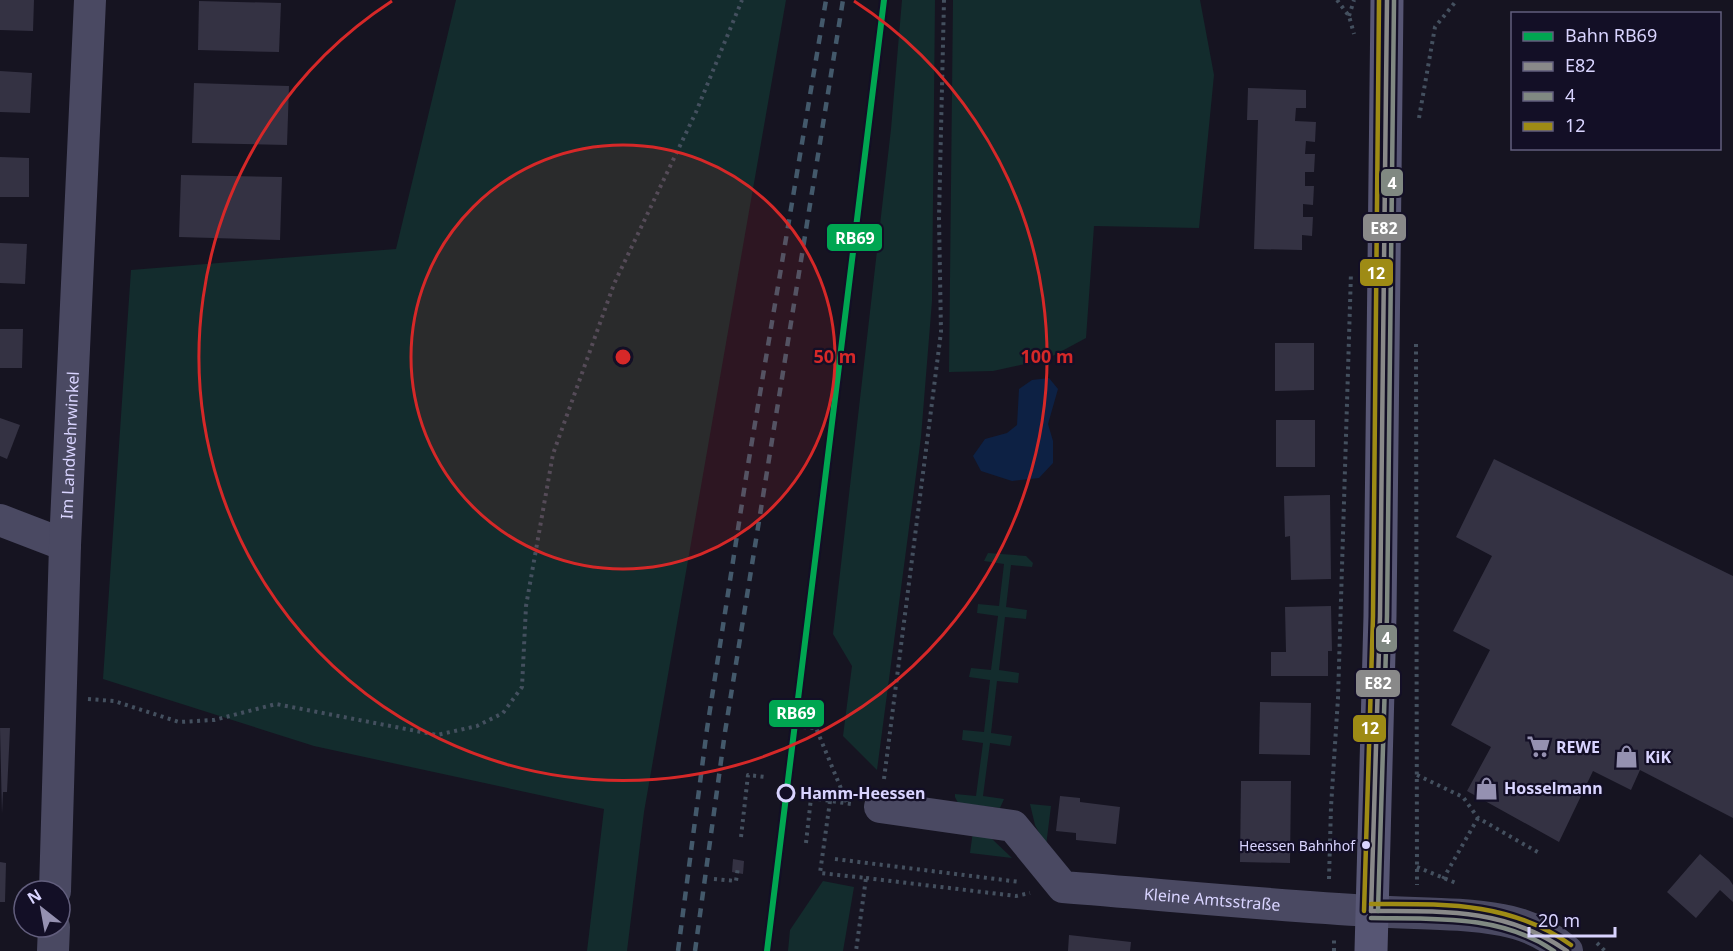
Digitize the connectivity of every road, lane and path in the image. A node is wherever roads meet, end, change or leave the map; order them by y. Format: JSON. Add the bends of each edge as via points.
{"nodes":[{"id":1,"x":90,"y":0,"type":"edge"},
{"id":2,"x":742,"y":0,"type":"edge"},
{"id":3,"x":944,"y":0,"type":"edge"},
{"id":4,"x":1337,"y":0,"type":"edge"},
{"id":5,"x":1354,"y":0,"type":"edge"},
{"id":6,"x":1387,"y":0,"type":"edge"},
{"id":7,"x":1457,"y":0,"type":"edge"},
{"id":8,"x":1349,"y":16,"type":"junction"},
{"id":9,"x":1354,"y":36,"type":"dead end"},
{"id":10,"x":1419,"y":120,"type":"dead end"},
{"id":11,"x":1351,"y":269,"type":"dead end"},
{"id":12,"x":1416,"y":341,"type":"dead end"},
{"id":13,"x":0,"y":520,"type":"edge"},
{"id":14,"x":65,"y":545,"type":"junction"},
{"id":15,"x":61,"y":696,"type":"junction"},
{"id":16,"x":803,"y":727,"type":"dead end"},
{"id":17,"x":1417,"y":775,"type":"junction"},
{"id":18,"x":765,"y":777,"type":"dead end"},
{"id":19,"x":830,"y":801,"type":"junction"},
{"id":20,"x":848,"y":803,"type":"junction"},
{"id":21,"x":880,"y":807,"type":"junction"},
{"id":22,"x":1478,"y":818,"type":"junction"},
{"id":23,"x":741,"y":837,"type":"dead end"},
{"id":24,"x":806,"y":843,"type":"dead end"},
{"id":25,"x":1540,"y":854,"type":"dead end"},
{"id":26,"x":835,"y":859,"type":"dead end"},
{"id":27,"x":738,"y":867,"type":"dead end"},
{"id":28,"x":866,"y":878,"type":"junction"},
{"id":29,"x":55,"y":879,"type":"edge"},
{"id":30,"x":714,"y":879,"type":"dead end"},
{"id":31,"x":1443,"y":879,"type":"dead end"},
{"id":32,"x":1063,"y":887,"type":"junction"},
{"id":33,"x":1335,"y":908,"type":"junction"},
{"id":34,"x":1371,"y":911,"type":"junction"},
{"id":35,"x":1418,"y":912,"type":"junction"},
{"id":36,"x":856,"y":951,"type":"edge"},
{"id":37,"x":1334,"y":951,"type":"edge"},
{"id":38,"x":1371,"y":951,"type":"edge"},
{"id":39,"x":1567,"y":951,"type":"edge"}],
"edges":[{"from":1,"to":14,"type":"street","name":"Im Landwehrwinkel"},
{"from":2,"to":15,"type":"path","via":[[696,112],[614,284],[553,454],[526,606],[522,687],[504,712],[477,726],[437,735],[276,704],[214,720],[179,722],[114,701]]},
{"from":3,"to":21,"type":"path","via":[[939,218],[941,332]]},
{"from":4,"to":8,"type":"path"},
{"from":5,"to":8,"type":"path"},
{"from":6,"to":34,"type":"main road","via":[[1380,616]]},
{"from":7,"to":10,"type":"path","via":[[1435,27]]},
{"from":8,"to":9,"type":"path"},
{"from":11,"to":33,"type":"path","via":[[1329,879]]},
{"from":12,"to":17,"type":"path"},
{"from":13,"to":14,"type":"street"},
{"from":14,"to":15,"type":"street","name":"Im Landwehrwinkel"},
{"from":15,"to":29,"type":"street","name":"Im Landwehrwinkel"},
{"from":16,"to":20,"type":"path","via":[[816,728]]},
{"from":17,"to":22,"type":"path","via":[[1463,797]]},
{"from":17,"to":35,"type":"path"},
{"from":18,"to":23,"type":"path","via":[[748,775]]},
{"from":19,"to":20,"type":"path"},
{"from":19,"to":24,"type":"path","via":[[811,798]]},
{"from":19,"to":28,"type":"path","via":[[820,873]]},
{"from":20,"to":21,"type":"path"},
{"from":21,"to":32,"type":"street","via":[[1012,826]]},
{"from":22,"to":25,"type":"path"},
{"from":22,"to":31,"type":"path"},
{"from":26,"to":32,"type":"path"},
{"from":27,"to":30,"type":"path","via":[[736,881]]},
{"from":28,"to":32,"type":"path","via":[[1016,896]]},
{"from":28,"to":36,"type":"path"},
{"from":32,"to":33,"type":"street","name":"Kleine Amtsstraße"},
{"from":33,"to":34,"type":"street","name":"Kleine Amtsstraße"},
{"from":33,"to":37,"type":"path"},
{"from":34,"to":35,"type":"street","name":"Kleine Amtsstraße"},
{"from":34,"to":38,"type":"main road"},
{"from":35,"to":39,"type":"street","name":"Kleine Amtsstraße","via":[[1503,920],[1527,927]]}]}
